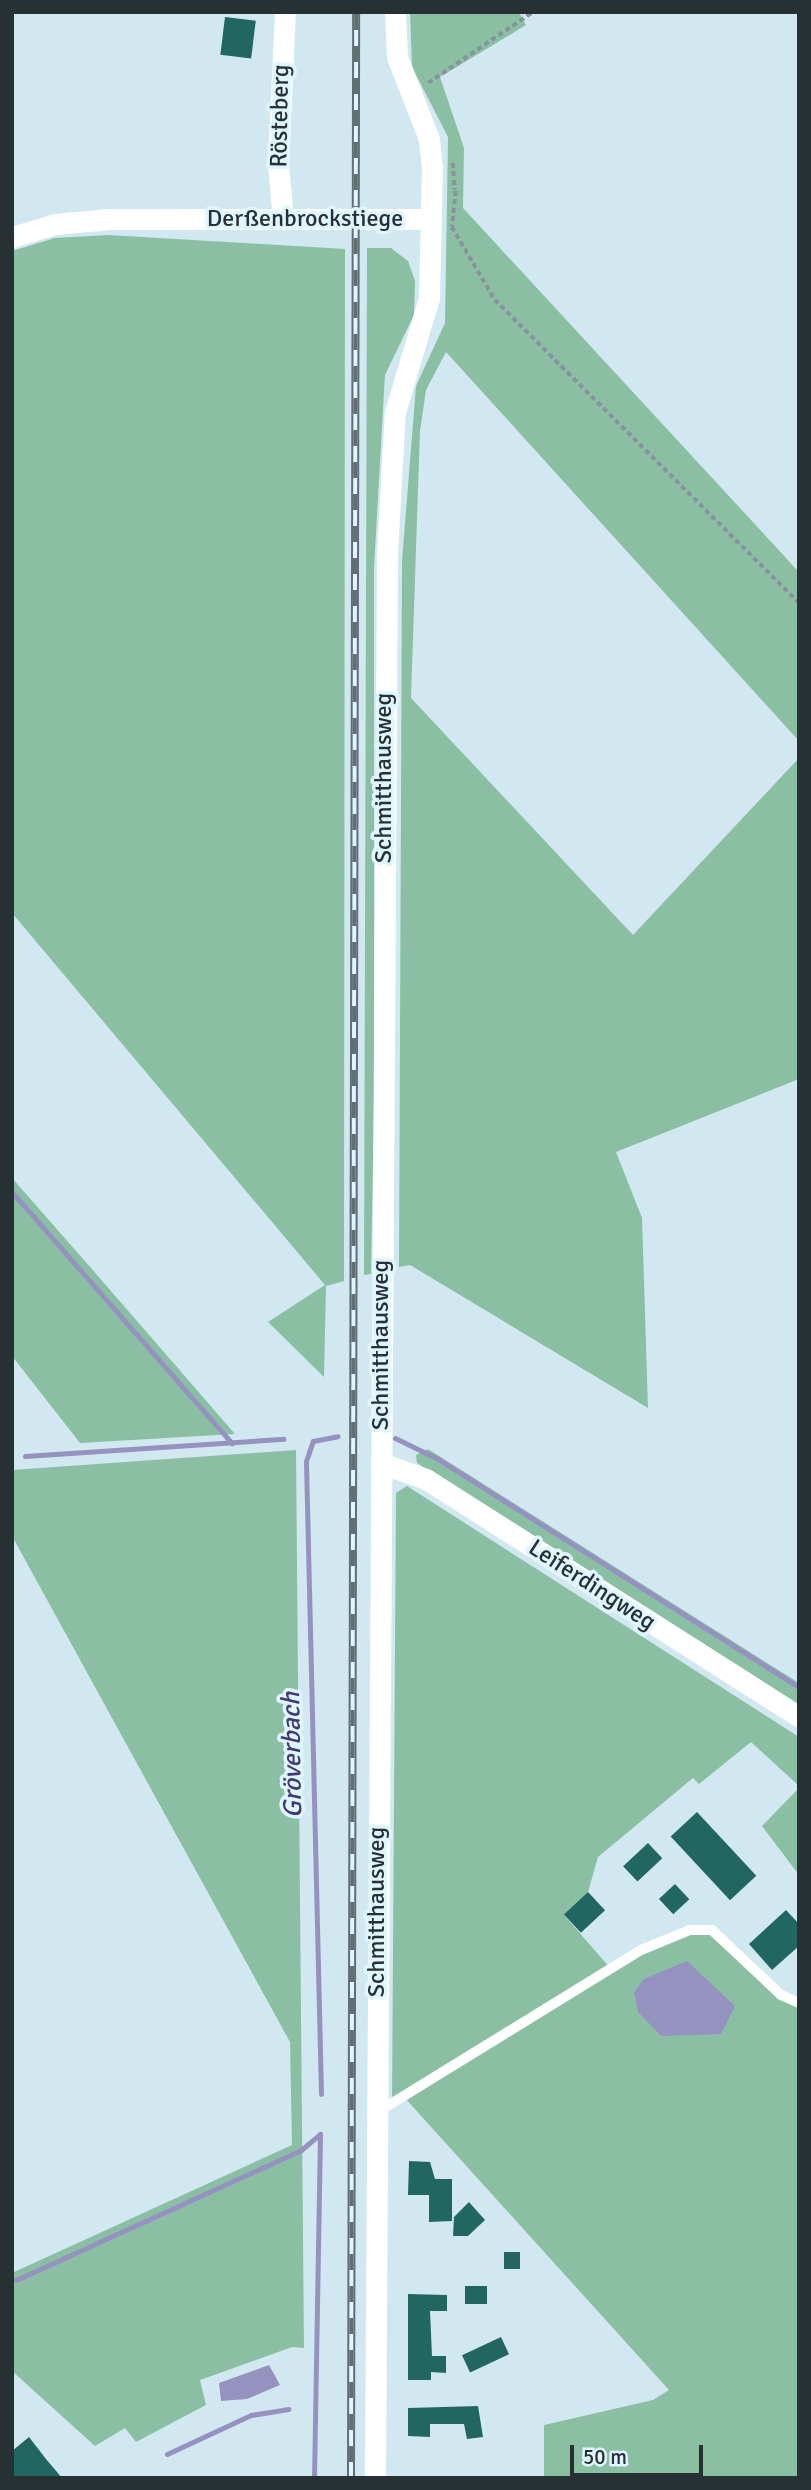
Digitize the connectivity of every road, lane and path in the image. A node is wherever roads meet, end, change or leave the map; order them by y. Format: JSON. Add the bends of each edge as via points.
{"nodes":[{"id":1,"x":285,"y":12,"type":"edge"},
{"id":2,"x":395,"y":12,"type":"edge"},
{"id":3,"x":533,"y":12,"type":"edge"},
{"id":4,"x":432,"y":93,"type":"dead end"},
{"id":5,"x":451,"y":150,"type":"dead end"},
{"id":6,"x":456,"y":191,"type":"junction"},
{"id":7,"x":430,"y":193,"type":"junction"},
{"id":8,"x":283,"y":219,"type":"junction"},
{"id":9,"x":429,"y":219,"type":"junction"},
{"id":10,"x":12,"y":237,"type":"edge"},
{"id":11,"x":799,"y":603,"type":"edge"},
{"id":12,"x":381,"y":1463,"type":"junction"},
{"id":13,"x":799,"y":1717,"type":"edge"},
{"id":14,"x":799,"y":2003,"type":"edge"},
{"id":15,"x":376,"y":2113,"type":"junction"},
{"id":16,"x":375,"y":2478,"type":"edge"}],
"edges":[{"from":1,"to":8,"type":"street","name":"Rösteberg","via":[[278,164]]},
{"from":2,"to":7,"type":"street","name":"Derßenbrockstiege","via":[[397,57],[429,139]]},
{"from":3,"to":4,"type":"path","via":[[427,82]]},
{"from":5,"to":6,"type":"path"},
{"from":6,"to":7,"type":"path"},
{"from":6,"to":11,"type":"path","via":[[452,227],[495,300]]},
{"from":7,"to":9,"type":"street","name":"Derßenbrockstiege"},
{"from":8,"to":9,"type":"street","name":"Derßenbrockstiege"},
{"from":8,"to":10,"type":"street","name":"Derßenbrockstiege","via":[[110,219],[55,224]]},
{"from":9,"to":12,"type":"street","name":"Schmitthausweg","via":[[429,298],[397,401],[387,542]]},
{"from":12,"to":13,"type":"street","name":"Leiferdingweg","via":[[426,1479]]},
{"from":12,"to":15,"type":"street","name":"Schmitthausweg"},
{"from":14,"to":15,"type":"lane","via":[[773,1988],[712,1930],[690,1930],[641,1950]]},
{"from":15,"to":16,"type":"street","name":"Schmitthausweg"}]}
